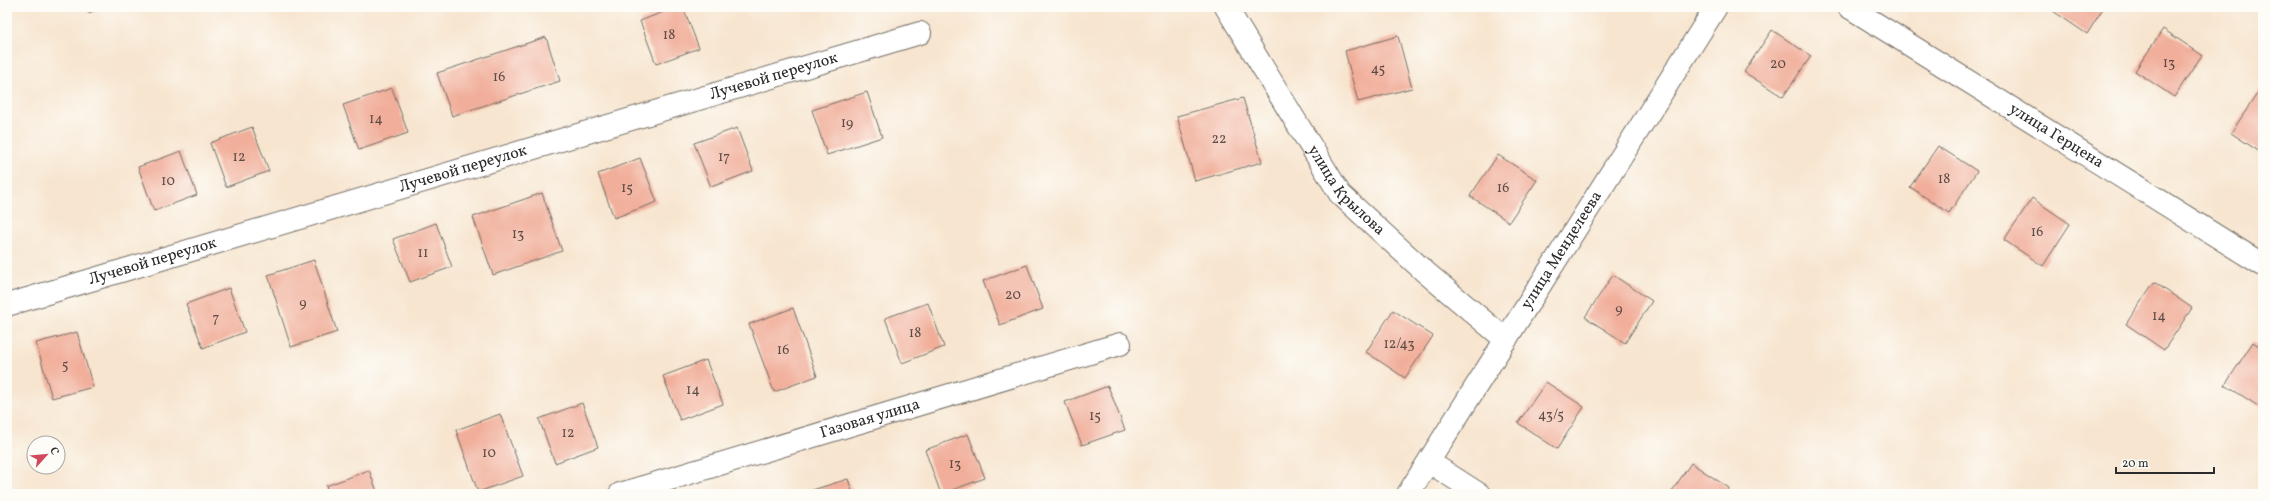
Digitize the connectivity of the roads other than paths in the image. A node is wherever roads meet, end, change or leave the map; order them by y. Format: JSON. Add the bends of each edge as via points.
{"nodes":[{"id":1,"x":1226,"y":7,"type":"edge"},
{"id":2,"x":1716,"y":7,"type":"edge"},
{"id":3,"x":1849,"y":7,"type":"edge"},
{"id":4,"x":920,"y":33,"type":"dead end"},
{"id":5,"x":2263,"y":265,"type":"edge"},
{"id":6,"x":7,"y":304,"type":"edge"},
{"id":7,"x":1506,"y":340,"type":"junction"},
{"id":8,"x":1120,"y":344,"type":"dead end"},
{"id":9,"x":1429,"y":462,"type":"junction"},
{"id":10,"x":620,"y":494,"type":"edge"},
{"id":11,"x":1408,"y":494,"type":"edge"},
{"id":12,"x":1479,"y":494,"type":"edge"}],
"edges":[{"from":1,"to":7,"type":"street","name":"улица Крылова","via":[[1340,194],[1424,271]]},
{"from":2,"to":7,"type":"street","name":"улица Менделеева"},
{"from":3,"to":5,"type":"street","name":"улица Герцена"},
{"from":4,"to":6,"type":"street","name":"Лучевой переулок"},
{"from":7,"to":9,"type":"street","name":"улица Менделеева"},
{"from":8,"to":10,"type":"street","name":"Газовая улица"},
{"from":9,"to":11,"type":"street","name":"улица Менделеева"},
{"from":9,"to":12,"type":"street"}]}
